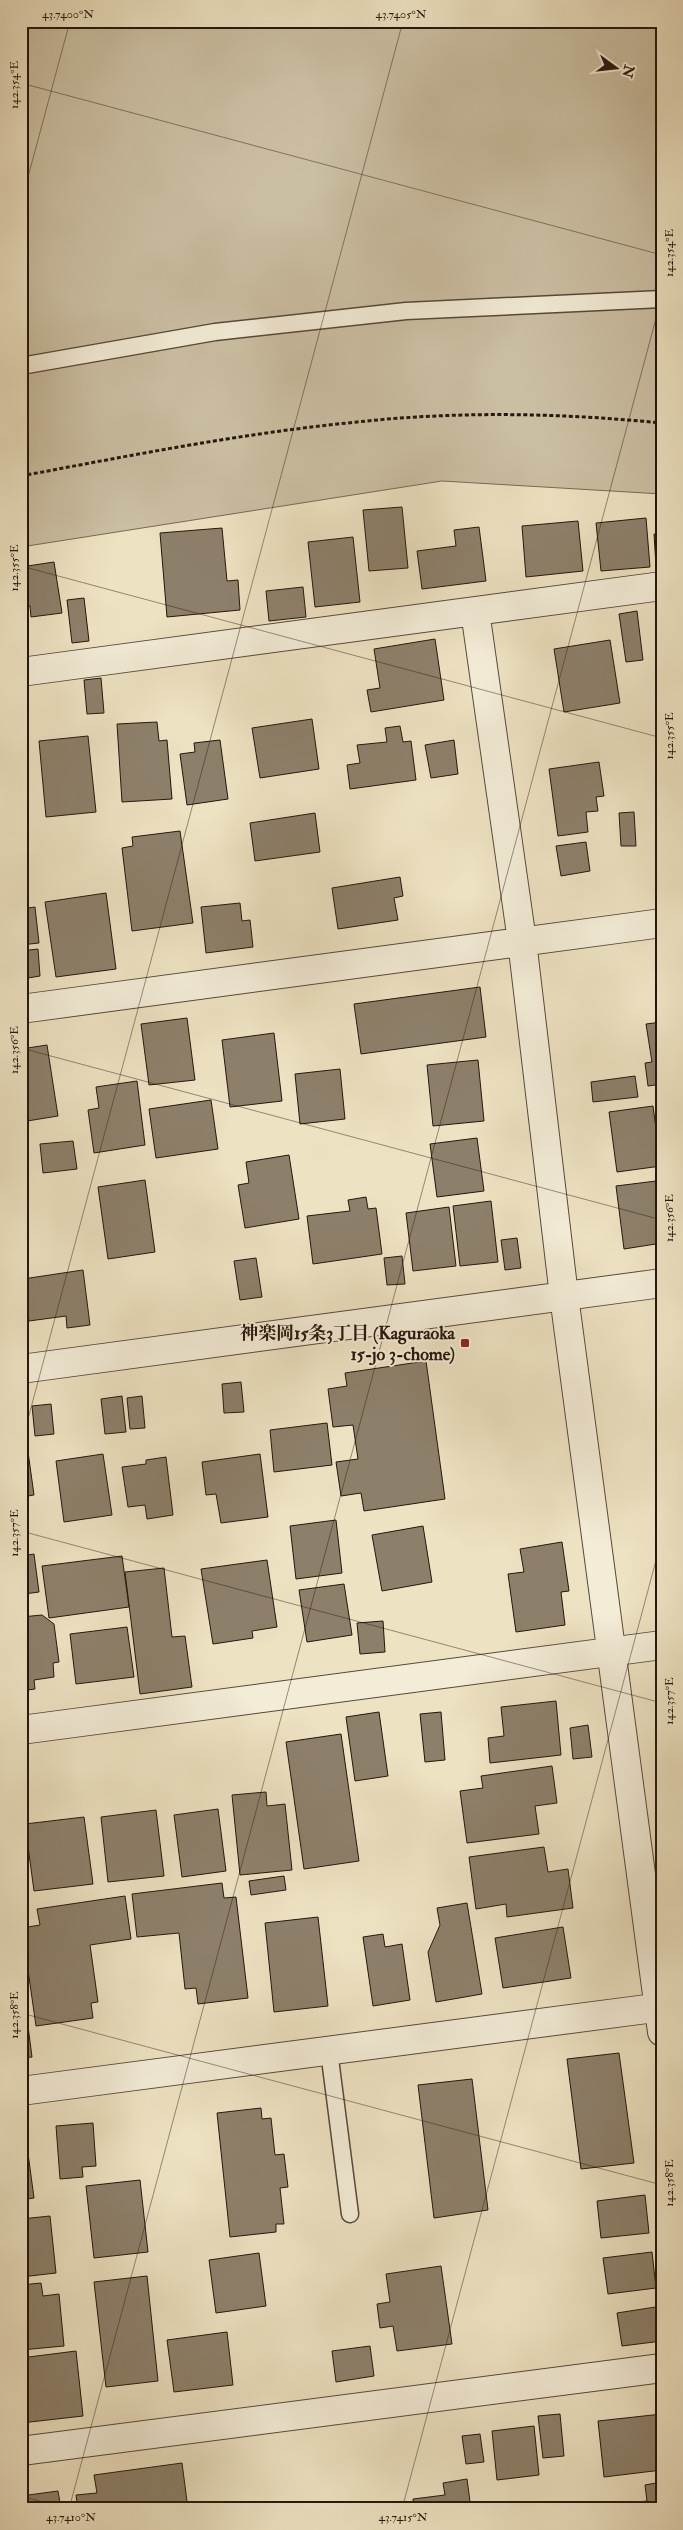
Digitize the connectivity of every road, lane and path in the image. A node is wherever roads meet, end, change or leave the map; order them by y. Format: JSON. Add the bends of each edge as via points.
{"nodes":[{"id":1,"x":662,"y":299,"type":"edge"},
{"id":2,"x":21,"y":366,"type":"edge"},
{"id":3,"x":662,"y":423,"type":"edge"},
{"id":4,"x":21,"y":476,"type":"edge"},
{"id":5,"x":662,"y":586,"type":"edge"},
{"id":6,"x":475,"y":611,"type":"junction"},
{"id":7,"x":21,"y":672,"type":"edge"},
{"id":8,"x":662,"y":923,"type":"edge"},
{"id":9,"x":522,"y":941,"type":"junction"},
{"id":10,"x":21,"y":1009,"type":"edge"},
{"id":11,"x":662,"y":1283,"type":"edge"},
{"id":12,"x":564,"y":1296,"type":"junction"},
{"id":13,"x":21,"y":1369,"type":"edge"},
{"id":14,"x":662,"y":1645,"type":"edge"},
{"id":15,"x":611,"y":1652,"type":"junction"},
{"id":16,"x":21,"y":1730,"type":"edge"},
{"id":17,"x":661,"y":2015,"type":"edge"},
{"id":18,"x":329,"y":2050,"type":"junction"},
{"id":19,"x":21,"y":2091,"type":"edge"},
{"id":20,"x":350,"y":2214,"type":"dead end"},
{"id":21,"x":662,"y":2368,"type":"edge"},
{"id":22,"x":21,"y":2451,"type":"edge"}],
"edges":[{"from":1,"to":2,"type":"lane","via":[[406,311],[215,332]]},
{"from":3,"to":4,"type":"path","via":[[584,416],[480,415],[357,422],[216,440]]},
{"from":5,"to":6,"type":"street"},
{"from":6,"to":7,"type":"street"},
{"from":6,"to":9,"type":"street"},
{"from":8,"to":9,"type":"street"},
{"from":9,"to":10,"type":"street"},
{"from":9,"to":12,"type":"street"},
{"from":11,"to":12,"type":"street"},
{"from":12,"to":13,"type":"street"},
{"from":12,"to":15,"type":"street"},
{"from":14,"to":15,"type":"street"},
{"from":15,"to":16,"type":"street"},
{"from":15,"to":17,"type":"street"},
{"from":17,"to":18,"type":"street"},
{"from":18,"to":19,"type":"street"},
{"from":18,"to":20,"type":"lane"},
{"from":21,"to":22,"type":"street"}]}
